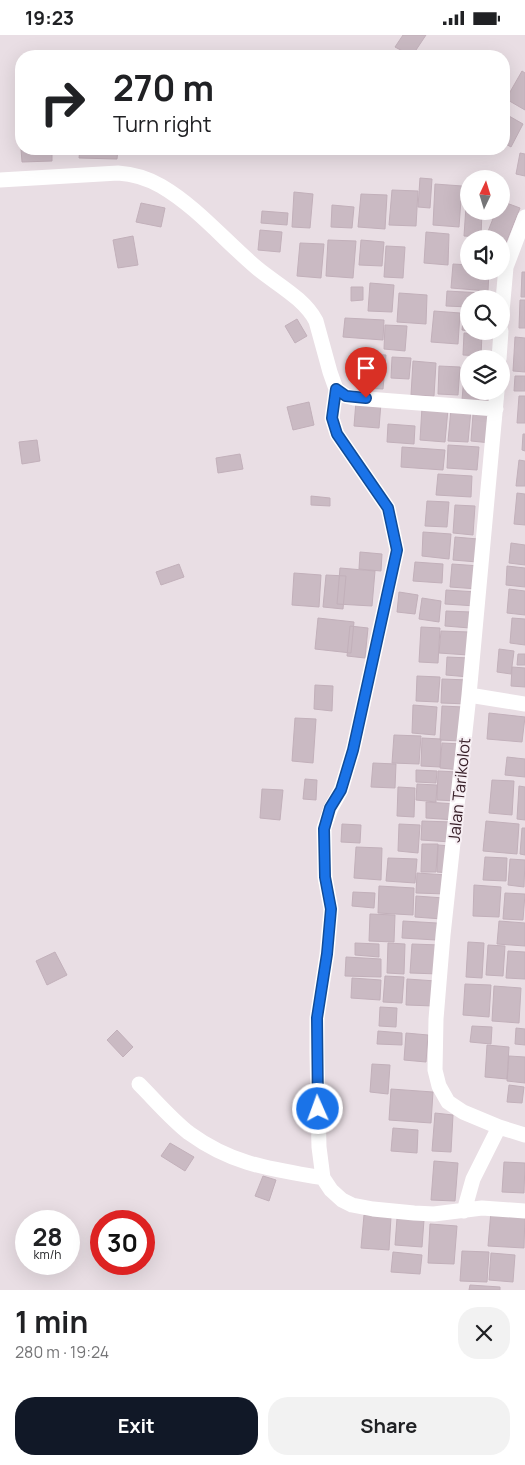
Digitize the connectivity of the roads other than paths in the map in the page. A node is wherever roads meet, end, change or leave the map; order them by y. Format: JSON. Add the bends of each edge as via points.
{"nodes":[{"id":1,"x":0,"y":180,"type":"edge"},
{"id":2,"x":525,"y":217,"type":"edge"},
{"id":3,"x":504,"y":290,"type":"edge"},
{"id":4,"x":336,"y":389,"type":"junction"},
{"id":5,"x":496,"y":400,"type":"edge"},
{"id":6,"x":496,"y":409,"type":"junction"},
{"id":7,"x":469,"y":695,"type":"junction"},
{"id":8,"x":525,"y":704,"type":"edge"},
{"id":9,"x":139,"y":1084,"type":"dead end"},
{"id":10,"x":499,"y":1127,"type":"junction"},
{"id":11,"x":525,"y":1135,"type":"edge"},
{"id":12,"x":323,"y":1178,"type":"junction"},
{"id":13,"x":464,"y":1211,"type":"junction"},
{"id":14,"x":525,"y":1211,"type":"edge"}],
"edges":[{"from":1,"to":4,"type":"street","via":[[131,173],[160,185],[312,313]]},
{"from":2,"to":3,"type":"street","via":[[506,267]]},
{"from":4,"to":6,"type":"street","via":[[354,398]]},
{"from":4,"to":12,"type":"street","via":[[332,418],[337,434],[388,508],[397,550],[353,750],[341,790],[330,808],[324,829],[325,877],[331,909],[317,1027],[319,1147]]},
{"from":5,"to":6,"type":"street","name":"Jalan Tarikolot"},
{"from":6,"to":7,"type":"street","name":"Jalan Tarikolot"},
{"from":7,"to":8,"type":"street"},
{"from":7,"to":10,"type":"street","name":"Jalan Tarikolot","via":[[443,935],[435,1071],[448,1102],[463,1113]]},
{"from":9,"to":12,"type":"street","via":[[187,1132],[213,1149],[258,1167]]},
{"from":10,"to":11,"type":"street","name":"Jalan Tarikolot"},
{"from":10,"to":13,"type":"street","via":[[473,1179]]},
{"from":12,"to":13,"type":"street","via":[[331,1190],[352,1205],[414,1213]]},
{"from":13,"to":14,"type":"street","via":[[482,1208]]}]}
